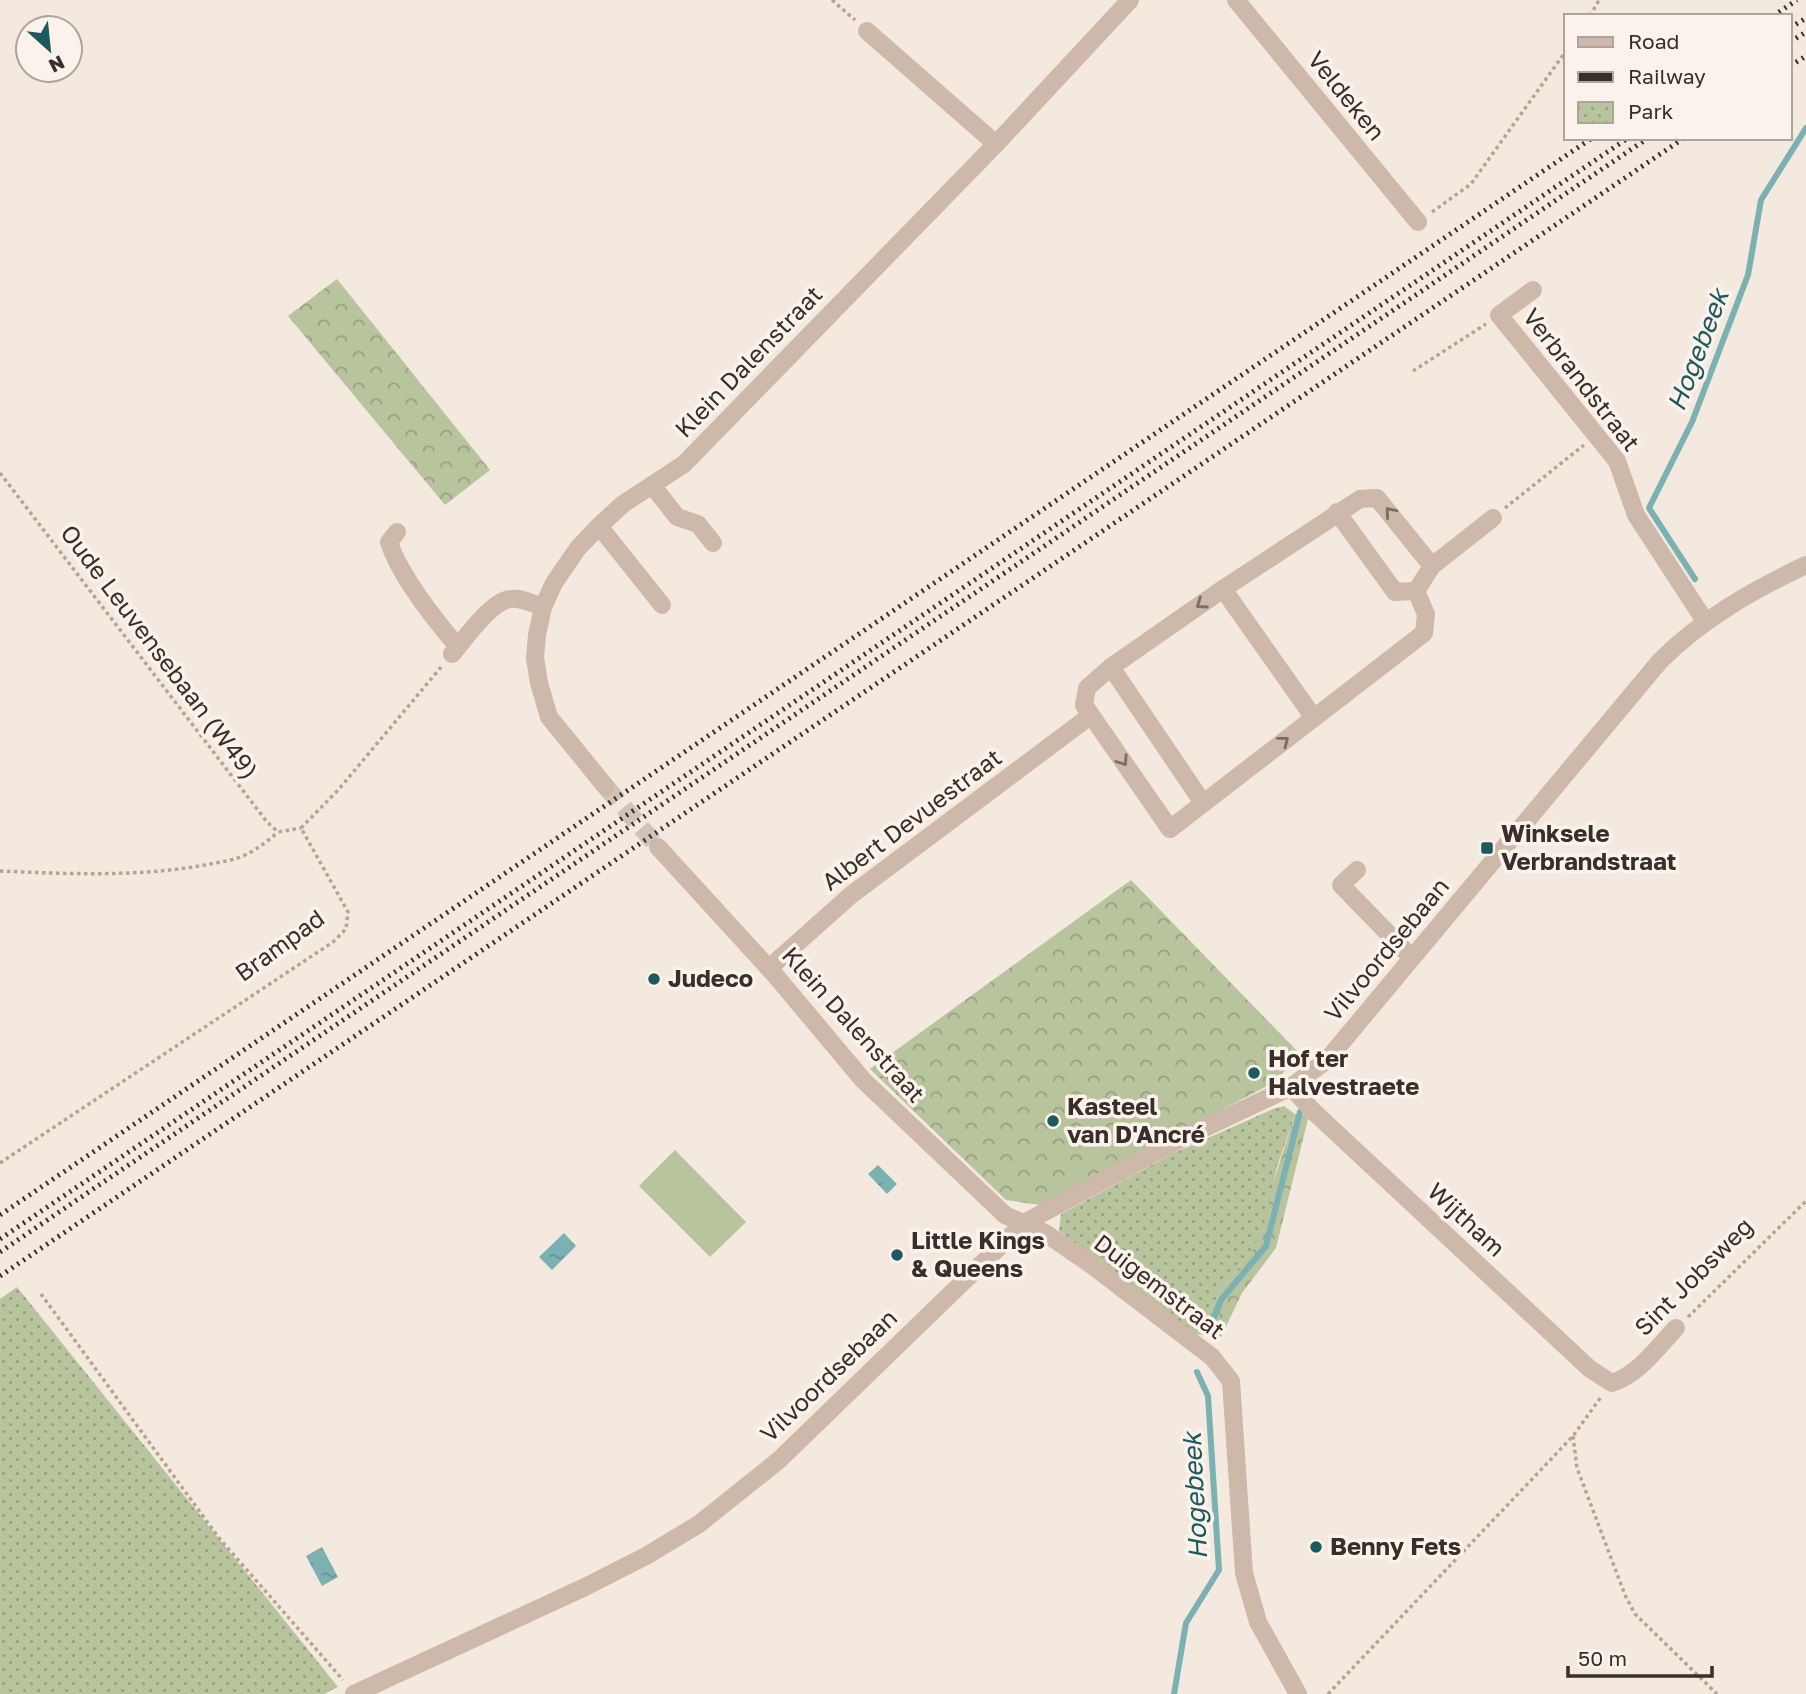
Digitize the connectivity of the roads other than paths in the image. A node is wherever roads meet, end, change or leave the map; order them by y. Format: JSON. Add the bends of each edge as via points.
{"nodes":[{"id":1,"x":1130,"y":0,"type":"edge"},
{"id":2,"x":1236,"y":0,"type":"edge"},
{"id":3,"x":867,"y":31,"type":"road end"},
{"id":4,"x":996,"y":144,"type":"junction"},
{"id":5,"x":1418,"y":222,"type":"road end"},
{"id":6,"x":1534,"y":290,"type":"dead end"},
{"id":7,"x":652,"y":485,"type":"junction"},
{"id":8,"x":1337,"y":512,"type":"junction"},
{"id":9,"x":1493,"y":518,"type":"road end"},
{"id":10,"x":600,"y":526,"type":"junction"},
{"id":11,"x":397,"y":532,"type":"dead end"},
{"id":12,"x":713,"y":543,"type":"dead end"},
{"id":13,"x":1806,"y":565,"type":"edge"},
{"id":14,"x":1432,"y":566,"type":"junction"},
{"id":15,"x":1223,"y":589,"type":"junction"},
{"id":16,"x":1416,"y":591,"type":"junction"},
{"id":17,"x":662,"y":605,"type":"dead end"},
{"id":18,"x":543,"y":607,"type":"junction"},
{"id":19,"x":1705,"y":621,"type":"junction"},
{"id":20,"x":1111,"y":667,"type":"junction"},
{"id":21,"x":1090,"y":716,"type":"junction"},
{"id":22,"x":1314,"y":718,"type":"junction"},
{"id":23,"x":606,"y":787,"type":"tunnel mouth"},
{"id":24,"x":1203,"y":803,"type":"junction"},
{"id":25,"x":658,"y":848,"type":"tunnel mouth"},
{"id":26,"x":1357,"y":870,"type":"dead end"},
{"id":27,"x":1411,"y":957,"type":"junction"},
{"id":28,"x":769,"y":968,"type":"junction"},
{"id":29,"x":1291,"y":1087,"type":"junction"},
{"id":30,"x":1024,"y":1223,"type":"junction"},
{"id":31,"x":1676,"y":1328,"type":"road end"},
{"id":32,"x":1612,"y":1383,"type":"joint"},
{"id":33,"x":358,"y":1692,"type":"edge"},
{"id":34,"x":1298,"y":1694,"type":"edge"}],
"edges":[{"from":1,"to":4,"type":"street","name":"Klein Dalenstraat"},
{"from":2,"to":5,"type":"street","name":"Veldeken"},
{"from":3,"to":4,"type":"street"},
{"from":4,"to":7,"type":"street","name":"Klein Dalenstraat","via":[[684,464]]},
{"from":6,"to":19,"type":"street","name":"Verbrandstraat","via":[[1499,315],[1617,461],[1636,515]]},
{"from":7,"to":10,"type":"street","name":"Klein Dalenstraat"},
{"from":7,"to":12,"type":"street","via":[[677,517],[698,524]]},
{"from":14,"to":8,"type":"street","one_way":true,"via":[[1377,498],[1360,499]]},
{"from":8,"to":15,"type":"street"},
{"from":8,"to":16,"type":"street","via":[[1395,592]]},
{"from":9,"to":14,"type":"street"},
{"from":10,"to":17,"type":"street"},
{"from":10,"to":18,"type":"street","name":"Klein Dalenstraat","via":[[578,548]]},
{"from":11,"to":18,"type":"street","via":[[389,542],[394,557],[455,650],[486,614],[509,599]]},
{"from":13,"to":19,"type":"street","name":"Vilvoordsebaan"},
{"from":14,"to":16,"type":"street"},
{"from":15,"to":20,"type":"street","one_way":true},
{"from":15,"to":22,"type":"street"},
{"from":16,"to":22,"type":"street","via":[[1426,614],[1424,633]]},
{"from":18,"to":23,"type":"street","name":"Klein Dalenstraat","via":[[535,658],[549,717]]},
{"from":19,"to":27,"type":"street","name":"Vilvoordsebaan","via":[[1661,661]]},
{"from":20,"to":21,"type":"street","via":[[1087,688],[1084,705]]},
{"from":20,"to":24,"type":"street"},
{"from":21,"to":24,"type":"street","one_way":true,"via":[[1170,830]]},
{"from":21,"to":28,"type":"street","name":"Albert Devuestraat","via":[[851,895]]},
{"from":24,"to":22,"type":"street","one_way":true},
{"from":25,"to":28,"type":"street","name":"Klein Dalenstraat"},
{"from":26,"to":27,"type":"street","via":[[1340,885]]},
{"from":27,"to":29,"type":"street","name":"Vilvoordsebaan","via":[[1326,1060]]},
{"from":28,"to":30,"type":"street","name":"Klein Dalenstraat","via":[[863,1080],[1005,1215]]},
{"from":29,"to":30,"type":"street","name":"Vilvoordsebaan","via":[[1177,1141]]},
{"from":29,"to":32,"type":"street","name":"Wijtham","via":[[1590,1369]]},
{"from":30,"to":33,"type":"street","name":"Vilvoordsebaan","via":[[779,1460],[699,1524],[585,1587]]},
{"from":30,"to":34,"type":"street","name":"Duigemstraat","via":[[1093,1266],[1169,1324],[1212,1357],[1231,1381],[1244,1573],[1258,1622]]},
{"from":31,"to":32,"type":"street","name":"Sint Jobsweg","via":[[1637,1369]]}]}
